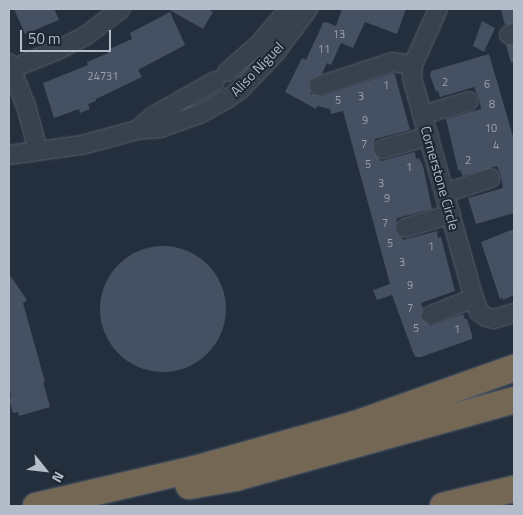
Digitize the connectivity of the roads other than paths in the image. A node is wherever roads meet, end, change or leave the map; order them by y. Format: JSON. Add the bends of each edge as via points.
{"nodes":[{"id":1,"x":121,"y":9,"type":"edge"},
{"id":2,"x":308,"y":9,"type":"edge"},
{"id":3,"x":438,"y":9,"type":"edge"},
{"id":4,"x":290,"y":17,"type":"edge"},
{"id":5,"x":413,"y":65,"type":"junction"},
{"id":6,"x":10,"y":66,"type":"edge"},
{"id":7,"x":319,"y":86,"type":"dead end"},
{"id":8,"x":469,"y":101,"type":"dead end"},
{"id":9,"x":422,"y":115,"type":"junction"},
{"id":10,"x":137,"y":130,"type":"junction"},
{"id":11,"x":429,"y":136,"type":"junction"},
{"id":12,"x":383,"y":149,"type":"dead end"},
{"id":13,"x":38,"y":150,"type":"junction"},
{"id":14,"x":9,"y":155,"type":"edge"},
{"id":15,"x":491,"y":178,"type":"dead end"},
{"id":16,"x":445,"y":193,"type":"junction"},
{"id":17,"x":451,"y":214,"type":"junction"},
{"id":18,"x":405,"y":228,"type":"dead end"},
{"id":19,"x":474,"y":298,"type":"junction"},
{"id":20,"x":514,"y":313,"type":"edge"},
{"id":21,"x":431,"y":315,"type":"dead end"},
{"id":22,"x":514,"y":368,"type":"edge"},
{"id":23,"x":514,"y":400,"type":"edge"},
{"id":24,"x":514,"y":489,"type":"edge"},
{"id":25,"x":36,"y":506,"type":"edge"},
{"id":26,"x":53,"y":506,"type":"edge"},
{"id":27,"x":443,"y":506,"type":"edge"}],
"edges":[{"from":1,"to":6,"type":"street","via":[[84,37],[58,50]]},
{"from":2,"to":4,"type":"street","name":"Aliso Niguel"},
{"from":3,"to":5,"type":"street","name":"Cornerstone Circle"},
{"from":4,"to":10,"type":"street","name":"Aliso Niguel","via":[[221,76],[153,116]]},
{"from":4,"to":10,"type":"street","name":"Aliso Niguel","via":[[246,84],[227,99],[200,114],[160,128]]},
{"from":5,"to":7,"type":"street","via":[[392,62]]},
{"from":5,"to":9,"type":"street","name":"Cornerstone Circle","via":[[412,78]]},
{"from":6,"to":13,"type":"street","via":[[26,106]]},
{"from":8,"to":9,"type":"street"},
{"from":9,"to":11,"type":"street","name":"Cornerstone Circle"},
{"from":10,"to":13,"type":"street","name":"Aliso Niguel","via":[[82,145]]},
{"from":11,"to":12,"type":"street"},
{"from":11,"to":16,"type":"street","name":"Cornerstone Circle"},
{"from":13,"to":14,"type":"street","name":"Aliso Niguel"},
{"from":15,"to":16,"type":"street"},
{"from":16,"to":17,"type":"street","name":"Cornerstone Circle"},
{"from":17,"to":18,"type":"street"},
{"from":17,"to":19,"type":"street","name":"Cornerstone Circle"},
{"from":19,"to":20,"type":"street","name":"Cornerstone Circle","via":[[479,312],[486,317],[494,319]]},
{"from":19,"to":21,"type":"street"},
{"from":22,"to":25,"type":"highway","via":[[356,424],[195,469]]},
{"from":23,"to":26,"type":"highway","via":[[235,478]]},
{"from":24,"to":27,"type":"highway"}]}
